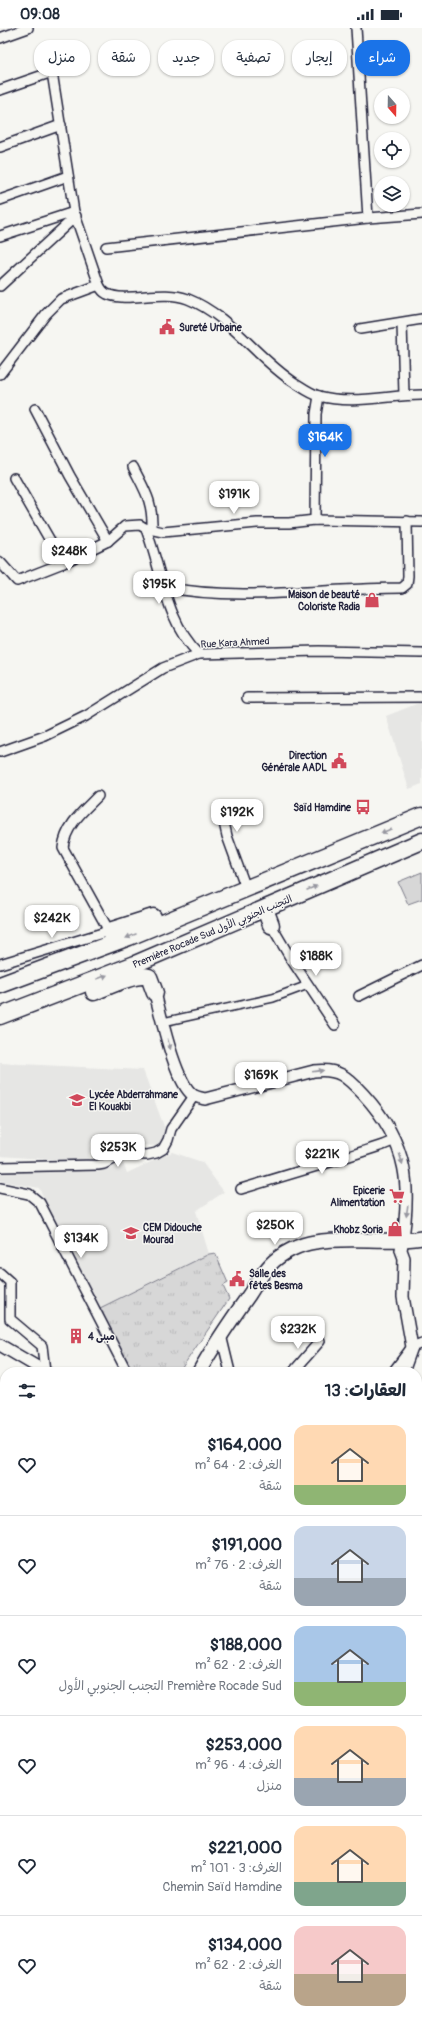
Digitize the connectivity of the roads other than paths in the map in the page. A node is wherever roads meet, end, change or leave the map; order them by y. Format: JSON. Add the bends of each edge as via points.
{"nodes":[{"id":1,"x":28,"y":28,"type":"edge"},
{"id":2,"x":356,"y":28,"type":"edge"},
{"id":3,"x":0,"y":38,"type":"edge"},
{"id":4,"x":0,"y":90,"type":"edge"},
{"id":5,"x":61,"y":125,"type":"junction"},
{"id":6,"x":0,"y":147,"type":"edge"},
{"id":7,"x":68,"y":176,"type":"junction"},
{"id":8,"x":0,"y":200,"type":"edge"},
{"id":9,"x":75,"y":214,"type":"junction"},
{"id":10,"x":422,"y":214,"type":"edge"},
{"id":11,"x":368,"y":218,"type":"junction"},
{"id":12,"x":0,"y":236,"type":"edge"},
{"id":13,"x":106,"y":247,"type":"dead end"},
{"id":14,"x":2,"y":282,"type":"edge"},
{"id":15,"x":99,"y":285,"type":"junction"},
{"id":16,"x":422,"y":319,"type":"edge"},
{"id":17,"x":402,"y":323,"type":"junction"},
{"id":18,"x":360,"y":329,"type":"dead end"},
{"id":19,"x":0,"y":374,"type":"edge"},
{"id":20,"x":404,"y":395,"type":"junction"},
{"id":21,"x":422,"y":395,"type":"edge"},
{"id":22,"x":319,"y":396,"type":"junction"},
{"id":23,"x":35,"y":409,"type":"dead end"},
{"id":24,"x":133,"y":467,"type":"dead end"},
{"id":25,"x":14,"y":478,"type":"dead end"},
{"id":26,"x":315,"y":520,"type":"junction"},
{"id":27,"x":407,"y":521,"type":"junction"},
{"id":28,"x":422,"y":522,"type":"edge"},
{"id":29,"x":152,"y":529,"type":"junction"},
{"id":30,"x":108,"y":541,"type":"junction"},
{"id":31,"x":0,"y":562,"type":"edge"},
{"id":32,"x":63,"y":563,"type":"junction"},
{"id":33,"x":163,"y":586,"type":"junction"},
{"id":34,"x":422,"y":653,"type":"edge"},
{"id":35,"x":200,"y":654,"type":"junction"},
{"id":36,"x":422,"y":697,"type":"edge"},
{"id":37,"x":247,"y":698,"type":"dead end"},
{"id":38,"x":0,"y":752,"type":"edge"},
{"id":39,"x":98,"y":796,"type":"dead end"},
{"id":40,"x":221,"y":809,"type":"dead end"},
{"id":41,"x":422,"y":816,"type":"edge"},
{"id":42,"x":422,"y":841,"type":"edge"},
{"id":43,"x":242,"y":890,"type":"junction"},
{"id":44,"x":265,"y":909,"type":"junction"},
{"id":45,"x":271,"y":925,"type":"joint"},
{"id":46,"x":109,"y":931,"type":"junction"},
{"id":47,"x":0,"y":964,"type":"edge"},
{"id":48,"x":422,"y":966,"type":"edge"},
{"id":49,"x":0,"y":985,"type":"edge"},
{"id":50,"x":308,"y":985,"type":"junction"},
{"id":51,"x":155,"y":993,"type":"joint"},
{"id":52,"x":359,"y":996,"type":"dead end"},
{"id":53,"x":24,"y":1007,"type":"junction"},
{"id":54,"x":0,"y":1016,"type":"edge"},
{"id":55,"x":163,"y":1022,"type":"junction"},
{"id":56,"x":335,"y":1025,"type":"dead end"},
{"id":57,"x":194,"y":1096,"type":"junction"},
{"id":58,"x":395,"y":1140,"type":"junction"},
{"id":59,"x":0,"y":1167,"type":"edge"},
{"id":60,"x":0,"y":1188,"type":"edge"},
{"id":61,"x":241,"y":1189,"type":"dead end"},
{"id":62,"x":422,"y":1238,"type":"edge"},
{"id":63,"x":403,"y":1241,"type":"junction"},
{"id":64,"x":0,"y":1273,"type":"edge"},
{"id":65,"x":221,"y":1336,"type":"junction"},
{"id":66,"x":320,"y":1341,"type":"dead end"},
{"id":67,"x":0,"y":1345,"type":"edge"},
{"id":68,"x":417,"y":1345,"type":"edge"},
{"id":69,"x":37,"y":1367,"type":"edge"},
{"id":70,"x":44,"y":1367,"type":"edge"},
{"id":71,"x":124,"y":1367,"type":"edge"},
{"id":72,"x":202,"y":1367,"type":"edge"},
{"id":73,"x":229,"y":1367,"type":"edge"},
{"id":74,"x":297,"y":1367,"type":"edge"},
{"id":75,"x":397,"y":1367,"type":"edge"},
{"id":76,"x":406,"y":1367,"type":"edge"}],
"edges":[{"from":1,"to":3,"type":"street"},
{"from":2,"to":11,"type":"street"},
{"from":4,"to":5,"type":"street","via":[[52,72]]},
{"from":5,"to":6,"type":"street"},
{"from":5,"to":7,"type":"street"},
{"from":7,"to":8,"type":"street"},
{"from":7,"to":9,"type":"street"},
{"from":9,"to":12,"type":"street"},
{"from":9,"to":14,"type":"street"},
{"from":9,"to":15,"type":"street"},
{"from":10,"to":11,"type":"street"},
{"from":11,"to":13,"type":"street"},
{"from":15,"to":19,"type":"street","via":[[56,304]]},
{"from":15,"to":22,"type":"street","via":[[103,292],[115,296],[160,295],[189,300],[237,332],[288,379]]},
{"from":16,"to":17,"type":"street"},
{"from":17,"to":18,"type":"street"},
{"from":17,"to":20,"type":"street"},
{"from":20,"to":21,"type":"street"},
{"from":20,"to":22,"type":"street","via":[[372,400]]},
{"from":22,"to":26,"type":"street","via":[[315,427]]},
{"from":23,"to":30,"type":"street"},
{"from":24,"to":29,"type":"street","via":[[151,505]]},
{"from":25,"to":32,"type":"street"},
{"from":26,"to":27,"type":"street"},
{"from":26,"to":29,"type":"street","via":[[289,524],[257,523],[190,531],[163,532]]},
{"from":27,"to":28,"type":"street"},
{"from":27,"to":33,"type":"street","via":[[408,580],[402,588],[278,594],[196,593]]},
{"from":29,"to":30,"type":"street","via":[[140,525],[124,526]]},
{"from":29,"to":33,"type":"street","via":[[148,532],[149,539]]},
{"from":30,"to":32,"type":"street"},
{"from":31,"to":32,"type":"street","via":[[17,581]]},
{"from":33,"to":35,"type":"street","via":[[182,631],[190,645]]},
{"from":34,"to":35,"type":"street","name":"Rue Kara Ahmed","via":[[319,651]]},
{"from":35,"to":38,"type":"street","name":"Rue Kara Ahmed","via":[[163,668],[86,716],[45,736]]},
{"from":36,"to":37,"type":"street"},
{"from":39,"to":46,"type":"street","via":[[70,827],[64,837],[63,848]]},
{"from":40,"to":43,"type":"street"},
{"from":41,"to":43,"type":"highway","one_way":true},
{"from":44,"to":42,"type":"highway","name":"Première Rocade Sud التجنب الجنوبي الأول","one_way":true},
{"from":43,"to":46,"type":"highway"},
{"from":43,"to":49,"type":"highway","one_way":true,"via":[[122,940]]},
{"from":44,"to":45,"type":"highway"},
{"from":53,"to":44,"type":"highway","name":"Première Rocade Sud التجنب الجنوبي الأول","one_way":true},
{"from":45,"to":50,"type":"street"},
{"from":46,"to":47,"type":"street"},
{"from":48,"to":52,"type":"street"},
{"from":50,"to":55,"type":"street","via":[[273,998]]},
{"from":50,"to":56,"type":"street"},
{"from":51,"to":53,"type":"highway","via":[[149,977],[144,975],[135,976],[62,1004]]},
{"from":51,"to":55,"type":"street"},
{"from":53,"to":54,"type":"highway","name":"Première Rocade Sud التجنب الجنوبي الأول"},
{"from":55,"to":57,"type":"street","one_way":true,"via":[[175,1062],[187,1089]]},
{"from":57,"to":58,"type":"street","one_way":true,"via":[[205,1099],[314,1071],[331,1070],[345,1078],[365,1096],[385,1119]]},
{"from":57,"to":59,"type":"street","via":[[174,1124],[163,1149],[156,1154],[124,1154],[98,1165]]},
{"from":58,"to":61,"type":"street","via":[[384,1146]]},
{"from":58,"to":63,"type":"street","one_way":true,"via":[[408,1198]]},
{"from":60,"to":71,"type":"street","via":[[29,1194],[40,1203]]},
{"from":62,"to":63,"type":"main road"},
{"from":63,"to":65,"type":"main road","via":[[319,1241],[286,1253],[270,1265]]},
{"from":63,"to":68,"type":"street","via":[[403,1298]]},
{"from":64,"to":70,"type":"street","via":[[10,1282],[10,1319],[42,1346]]},
{"from":65,"to":72,"type":"main road"},
{"from":65,"to":73,"type":"street"},
{"from":66,"to":74,"type":"street"},
{"from":67,"to":69,"type":"street"},
{"from":68,"to":75,"type":"street"},
{"from":68,"to":76,"type":"street"}]}
